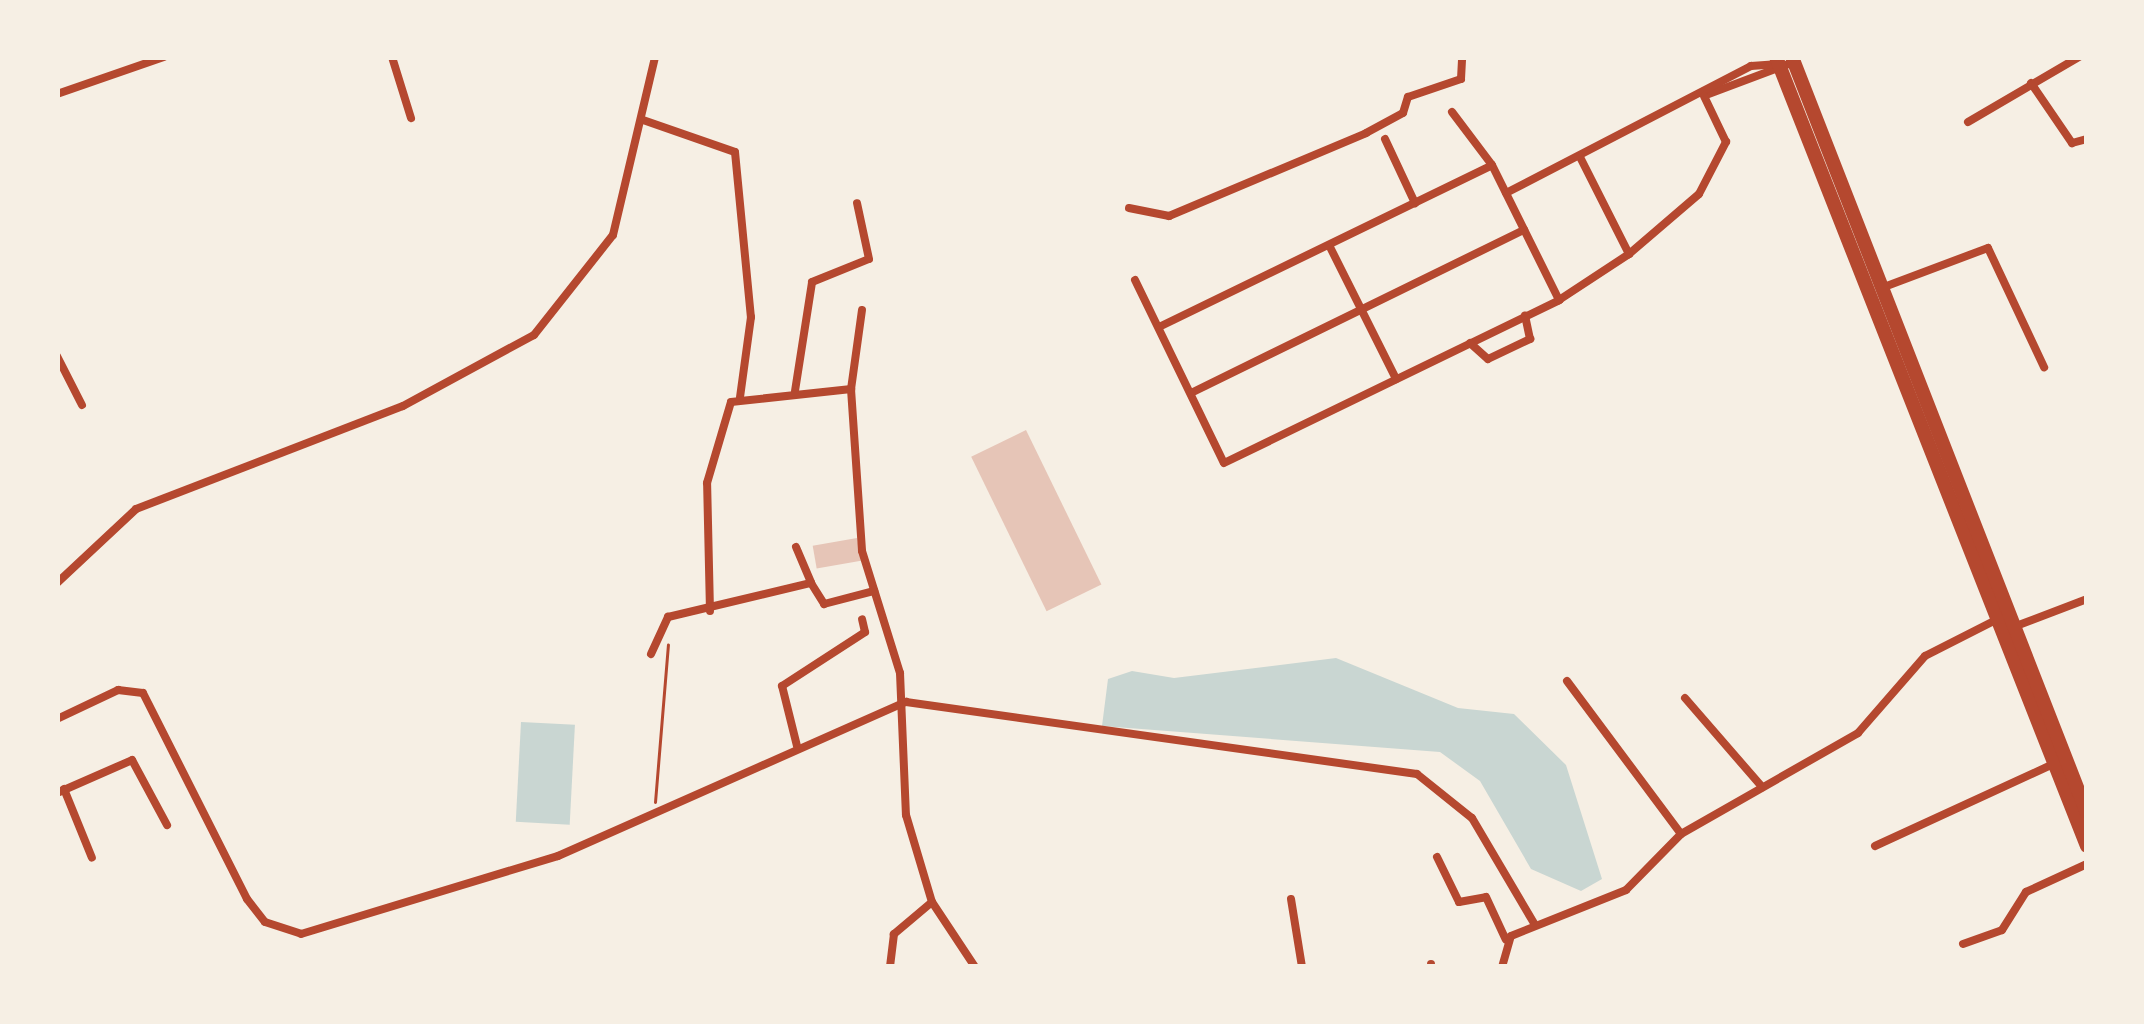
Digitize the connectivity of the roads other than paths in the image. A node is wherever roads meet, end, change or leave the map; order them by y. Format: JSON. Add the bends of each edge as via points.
{"nodes":[{"id":1,"x":164,"y":57,"type":"edge"},
{"id":2,"x":392,"y":57,"type":"edge"},
{"id":3,"x":656,"y":57,"type":"edge"},
{"id":4,"x":1462,"y":57,"type":"edge"},
{"id":5,"x":2080,"y":57,"type":"edge"},
{"id":6,"x":1785,"y":60,"type":"edge"},
{"id":7,"x":2031,"y":83,"type":"junction"},
{"id":8,"x":57,"y":94,"type":"edge"},
{"id":9,"x":1704,"y":95,"type":"junction"},
{"id":10,"x":1452,"y":112,"type":"dead end"},
{"id":11,"x":411,"y":118,"type":"dead end"},
{"id":12,"x":644,"y":120,"type":"junction"},
{"id":13,"x":1968,"y":122,"type":"dead end"},
{"id":14,"x":1385,"y":139,"type":"dead end"},
{"id":15,"x":2087,"y":139,"type":"edge"},
{"id":16,"x":1580,"y":157,"type":"junction"},
{"id":17,"x":1492,"y":165,"type":"junction"},
{"id":18,"x":1506,"y":194,"type":"junction"},
{"id":19,"x":856,"y":203,"type":"dead end"},
{"id":20,"x":1415,"y":203,"type":"junction"},
{"id":21,"x":1129,"y":208,"type":"dead end"},
{"id":22,"x":1524,"y":230,"type":"junction"},
{"id":23,"x":1329,"y":245,"type":"junction"},
{"id":24,"x":1629,"y":254,"type":"junction"},
{"id":25,"x":1136,"y":280,"type":"dead end"},
{"id":26,"x":1882,"y":287,"type":"junction"},
{"id":27,"x":1559,"y":300,"type":"junction"},
{"id":28,"x":862,"y":310,"type":"dead end"},
{"id":29,"x":1361,"y":310,"type":"junction"},
{"id":30,"x":1525,"y":316,"type":"junction"},
{"id":31,"x":1159,"y":327,"type":"junction"},
{"id":32,"x":1470,"y":343,"type":"junction"},
{"id":33,"x":57,"y":356,"type":"edge"},
{"id":34,"x":1911,"y":361,"type":"junction"},
{"id":35,"x":1895,"y":367,"type":"junction"},
{"id":36,"x":2044,"y":367,"type":"dead end"},
{"id":37,"x":1396,"y":379,"type":"junction"},
{"id":38,"x":851,"y":389,"type":"junction"},
{"id":39,"x":795,"y":391,"type":"junction"},
{"id":40,"x":1190,"y":393,"type":"junction"},
{"id":41,"x":740,"y":397,"type":"junction"},
{"id":42,"x":82,"y":405,"type":"dead end"},
{"id":43,"x":796,"y":548,"type":"dead end"},
{"id":44,"x":57,"y":583,"type":"edge"},
{"id":45,"x":811,"y":584,"type":"junction"},
{"id":46,"x":874,"y":591,"type":"junction"},
{"id":47,"x":2087,"y":599,"type":"edge"},
{"id":48,"x":710,"y":611,"type":"junction"},
{"id":49,"x":862,"y":619,"type":"dead end"},
{"id":50,"x":2008,"y":620,"type":"junction"},
{"id":51,"x":650,"y":654,"type":"dead end"},
{"id":52,"x":1567,"y":681,"type":"dead end"},
{"id":53,"x":1685,"y":698,"type":"dead end"},
{"id":54,"x":906,"y":701,"type":"junction"},
{"id":55,"x":57,"y":719,"type":"edge"},
{"id":56,"x":797,"y":746,"type":"junction"},
{"id":57,"x":2054,"y":763,"type":"junction"},
{"id":58,"x":1762,"y":787,"type":"junction"},
{"id":59,"x":60,"y":791,"type":"edge"},
{"id":60,"x":2087,"y":813,"type":"edge"},
{"id":61,"x":166,"y":825,"type":"dead end"},
{"id":62,"x":1682,"y":834,"type":"junction"},
{"id":63,"x":1875,"y":846,"type":"dead end"},
{"id":64,"x":2087,"y":846,"type":"edge"},
{"id":65,"x":1437,"y":857,"type":"dead end"},
{"id":66,"x":92,"y":858,"type":"dead end"},
{"id":67,"x":2087,"y":864,"type":"edge"},
{"id":68,"x":1291,"y":899,"type":"dead end"},
{"id":69,"x":932,"y":902,"type":"junction"},
{"id":70,"x":1535,"y":925,"type":"junction"},
{"id":71,"x":1506,"y":940,"type":"junction"},
{"id":72,"x":1963,"y":944,"type":"dead end"},
{"id":73,"x":890,"y":967,"type":"edge"},
{"id":74,"x":975,"y":967,"type":"edge"},
{"id":75,"x":1303,"y":967,"type":"edge"},
{"id":76,"x":1502,"y":967,"type":"edge"}],
"edges":[{"from":1,"to":8,"type":"street"},
{"from":2,"to":11,"type":"street"},
{"from":3,"to":12,"type":"street"},
{"from":4,"to":21,"type":"street","via":[[1461,79],[1408,97],[1403,113],[1366,133],[1168,216]]},
{"from":5,"to":7,"type":"street"},
{"from":6,"to":9,"type":"street","via":[[1751,66]]},
{"from":6,"to":26,"type":"highway"},
{"from":6,"to":35,"type":"highway"},
{"from":7,"to":13,"type":"street"},
{"from":7,"to":15,"type":"street","via":[[2072,143]]},
{"from":9,"to":16,"type":"street"},
{"from":9,"to":24,"type":"street","via":[[1726,142],[1699,194]]},
{"from":10,"to":17,"type":"street"},
{"from":12,"to":41,"type":"street","via":[[735,152],[751,317]]},
{"from":12,"to":44,"type":"street","via":[[613,235],[571,298],[517,349],[136,509]]},
{"from":14,"to":20,"type":"street"},
{"from":16,"to":18,"type":"street"},
{"from":16,"to":24,"type":"street"},
{"from":17,"to":18,"type":"street"},
{"from":17,"to":20,"type":"street"},
{"from":18,"to":22,"type":"street"},
{"from":19,"to":39,"type":"street","via":[[866,267],[812,281]]},
{"from":20,"to":23,"type":"street"},
{"from":22,"to":27,"type":"street"},
{"from":22,"to":29,"type":"street"},
{"from":23,"to":29,"type":"street"},
{"from":23,"to":31,"type":"street"},
{"from":24,"to":27,"type":"street"},
{"from":25,"to":31,"type":"street"},
{"from":26,"to":34,"type":"highway"},
{"from":26,"to":36,"type":"street","via":[[1988,248]]},
{"from":27,"to":30,"type":"street"},
{"from":28,"to":38,"type":"street"},
{"from":29,"to":37,"type":"street"},
{"from":29,"to":40,"type":"street"},
{"from":30,"to":32,"type":"street"},
{"from":30,"to":32,"type":"street","via":[[1530,339],[1480,358]]},
{"from":31,"to":40,"type":"street"},
{"from":32,"to":37,"type":"street"},
{"from":33,"to":42,"type":"street"},
{"from":34,"to":35,"type":"highway"},
{"from":34,"to":50,"type":"highway"},
{"from":35,"to":50,"type":"highway"},
{"from":37,"to":40,"type":"street","via":[[1224,463]]},
{"from":38,"to":39,"type":"street"},
{"from":38,"to":46,"type":"street"},
{"from":39,"to":41,"type":"street"},
{"from":41,"to":48,"type":"street","via":[[707,483]]},
{"from":43,"to":45,"type":"street"},
{"from":45,"to":46,"type":"street","via":[[824,604]]},
{"from":45,"to":48,"type":"street"},
{"from":46,"to":54,"type":"street"},
{"from":47,"to":50,"type":"street"},
{"from":48,"to":51,"type":"street","via":[[661,620]]},
{"from":49,"to":56,"type":"street","via":[[866,632],[782,686]]},
{"from":50,"to":57,"type":"highway"},
{"from":50,"to":58,"type":"street","via":[[1925,656],[1858,734]]},
{"from":50,"to":60,"type":"highway"},
{"from":52,"to":62,"type":"street"},
{"from":53,"to":58,"type":"street"},
{"from":54,"to":56,"type":"street"},
{"from":54,"to":69,"type":"street","via":[[907,815]]},
{"from":54,"to":70,"type":"street","via":[[1430,778],[1472,818]]},
{"from":55,"to":56,"type":"street","via":[[118,690],[143,693],[247,899],[265,922],[301,934],[525,868]]},
{"from":57,"to":63,"type":"street"},
{"from":57,"to":64,"type":"highway"},
{"from":58,"to":62,"type":"street"},
{"from":59,"to":61,"type":"street","via":[[132,760]]},
{"from":59,"to":66,"type":"street"},
{"from":62,"to":70,"type":"street","via":[[1617,895]]},
{"from":65,"to":71,"type":"street","via":[[1460,902],[1486,897]]},
{"from":67,"to":72,"type":"street","via":[[2026,892],[2002,930]]},
{"from":68,"to":75,"type":"street"},
{"from":69,"to":73,"type":"street","via":[[894,934]]},
{"from":69,"to":74,"type":"street"},
{"from":70,"to":71,"type":"street"},
{"from":71,"to":76,"type":"street"}]}
